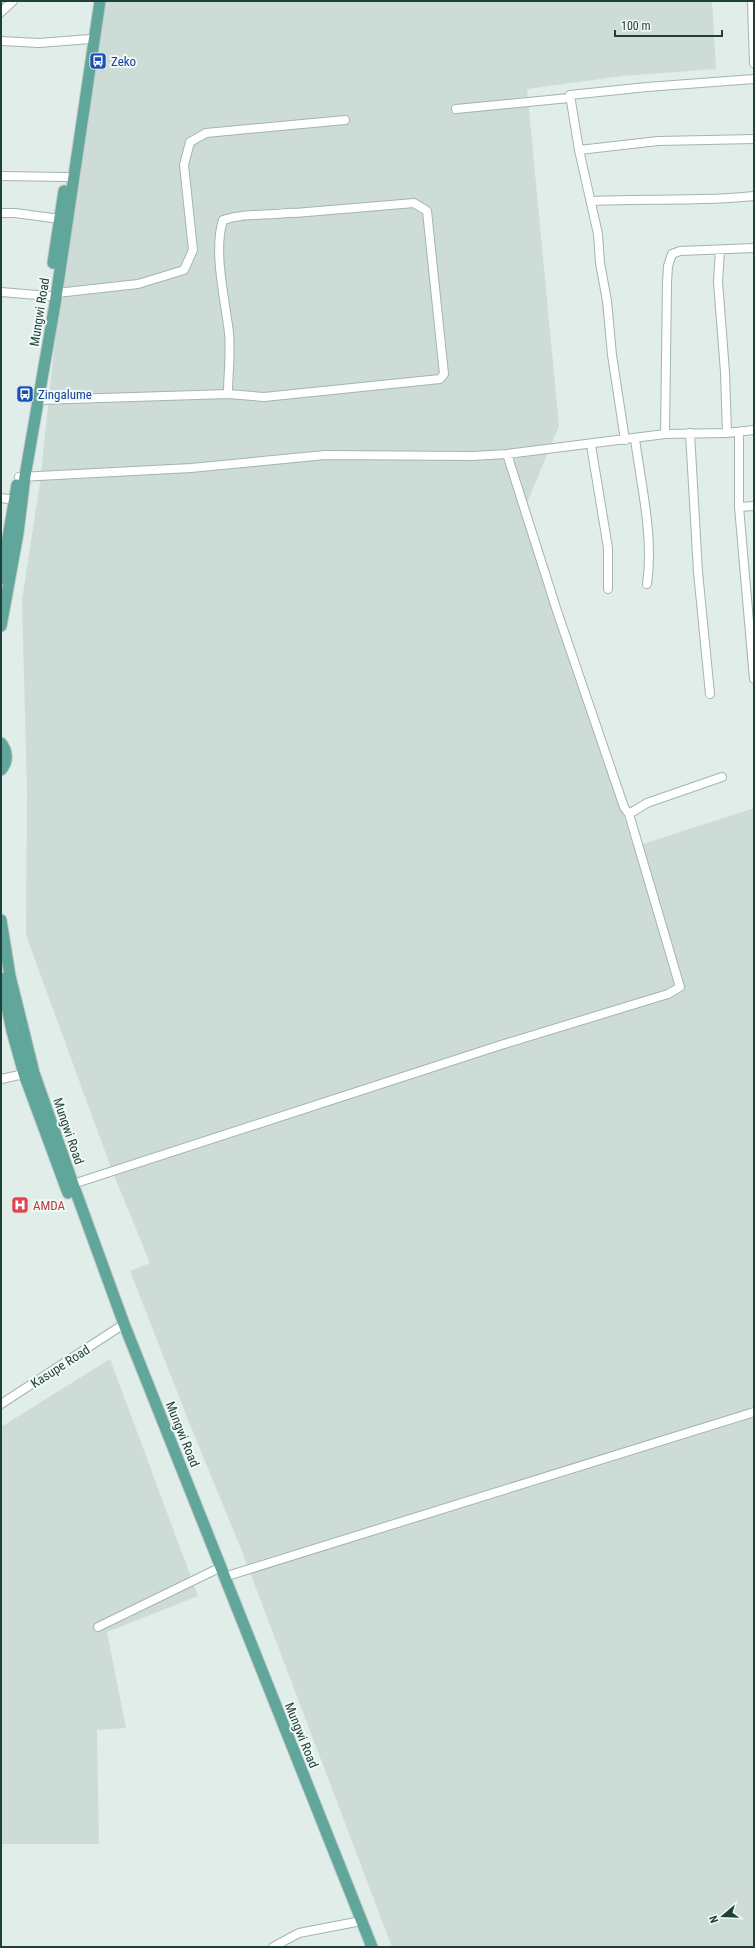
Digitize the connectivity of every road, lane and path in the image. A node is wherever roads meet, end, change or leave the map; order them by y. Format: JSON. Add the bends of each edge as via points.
{"nodes":[{"id":1,"x":14,"y":1,"type":"edge"},
{"id":2,"x":95,"y":1,"type":"edge"},
{"id":3,"x":100,"y":1,"type":"edge"},
{"id":4,"x":752,"y":1,"type":"edge"},
{"id":5,"x":1,"y":12,"type":"edge"},
{"id":6,"x":90,"y":38,"type":"junction"},
{"id":7,"x":1,"y":41,"type":"edge"},
{"id":8,"x":754,"y":63,"type":"edge"},
{"id":9,"x":754,"y":79,"type":"edge"},
{"id":10,"x":569,"y":98,"type":"junction"},
{"id":11,"x":456,"y":109,"type":"dead end"},
{"id":12,"x":345,"y":120,"type":"dead end"},
{"id":13,"x":754,"y":139,"type":"edge"},
{"id":14,"x":579,"y":150,"type":"junction"},
{"id":15,"x":1,"y":176,"type":"edge"},
{"id":16,"x":67,"y":177,"type":"junction"},
{"id":17,"x":754,"y":196,"type":"edge"},
{"id":18,"x":592,"y":201,"type":"junction"},
{"id":19,"x":1,"y":213,"type":"edge"},
{"id":20,"x":60,"y":219,"type":"junction"},
{"id":21,"x":754,"y":248,"type":"edge"},
{"id":22,"x":720,"y":250,"type":"junction"},
{"id":23,"x":1,"y":292,"type":"edge"},
{"id":24,"x":53,"y":294,"type":"junction"},
{"id":25,"x":228,"y":394,"type":"junction"},
{"id":26,"x":38,"y":400,"type":"junction"},
{"id":27,"x":754,"y":430,"type":"edge"},
{"id":28,"x":739,"y":432,"type":"junction"},
{"id":29,"x":690,"y":433,"type":"junction"},
{"id":30,"x":727,"y":433,"type":"junction"},
{"id":31,"x":665,"y":434,"type":"junction"},
{"id":32,"x":635,"y":439,"type":"junction"},
{"id":33,"x":625,"y":440,"type":"junction"},
{"id":34,"x":591,"y":445,"type":"junction"},
{"id":35,"x":506,"y":454,"type":"junction"},
{"id":36,"x":22,"y":476,"type":"junction"},
{"id":37,"x":1,"y":498,"type":"edge"},
{"id":38,"x":15,"y":500,"type":"junction"},
{"id":39,"x":754,"y":506,"type":"edge"},
{"id":40,"x":739,"y":507,"type":"junction"},
{"id":41,"x":1,"y":578,"type":"edge"},
{"id":42,"x":647,"y":584,"type":"dead end"},
{"id":43,"x":608,"y":589,"type":"dead end"},
{"id":44,"x":1,"y":626,"type":"edge"},
{"id":45,"x":754,"y":679,"type":"edge"},
{"id":46,"x":710,"y":694,"type":"dead end"},
{"id":47,"x":1,"y":743,"type":"edge"},
{"id":48,"x":1,"y":770,"type":"edge"},
{"id":49,"x":722,"y":777,"type":"dead end"},
{"id":50,"x":629,"y":814,"type":"junction"},
{"id":51,"x":1,"y":920,"type":"edge"},
{"id":52,"x":1,"y":978,"type":"edge"},
{"id":53,"x":24,"y":1074,"type":"junction"},
{"id":54,"x":1,"y":1079,"type":"edge"},
{"id":55,"x":73,"y":1184,"type":"junction"},
{"id":56,"x":121,"y":1326,"type":"junction"},
{"id":57,"x":1,"y":1404,"type":"edge"},
{"id":58,"x":754,"y":1412,"type":"edge"},
{"id":59,"x":215,"y":1570,"type":"junction"},
{"id":60,"x":224,"y":1577,"type":"junction"},
{"id":61,"x":98,"y":1627,"type":"dead end"},
{"id":62,"x":356,"y":1922,"type":"junction"},
{"id":63,"x":273,"y":1947,"type":"edge"},
{"id":64,"x":366,"y":1947,"type":"edge"},
{"id":65,"x":372,"y":1947,"type":"edge"}],
"edges":[{"from":1,"to":5,"type":"street"},
{"from":2,"to":6,"type":"main road","name":"Mungwi Road"},
{"from":3,"to":24,"type":"main road","name":"Mungwi Road"},
{"from":4,"to":8,"type":"street"},
{"from":6,"to":7,"type":"street","via":[[39,43]]},
{"from":6,"to":16,"type":"main road","name":"Mungwi Road"},
{"from":9,"to":10,"type":"street","via":[[573,94]]},
{"from":10,"to":11,"type":"street"},
{"from":10,"to":14,"type":"street"},
{"from":12,"to":24,"type":"street","via":[[206,133],[190,142],[184,165],[192,250],[184,270],[138,284]]},
{"from":13,"to":14,"type":"street","via":[[658,141]]},
{"from":14,"to":18,"type":"street"},
{"from":15,"to":16,"type":"street"},
{"from":16,"to":20,"type":"main road","name":"Mungwi Road"},
{"from":17,"to":18,"type":"street","via":[[720,200]]},
{"from":18,"to":33,"type":"street"},
{"from":19,"to":20,"type":"street","via":[[15,212]]},
{"from":20,"to":24,"type":"main road","name":"Mungwi Road"},
{"from":21,"to":22,"type":"street"},
{"from":22,"to":30,"type":"street","via":[[718,282],[726,372]]},
{"from":22,"to":31,"type":"street","via":[[680,251],[674,252],[670,258]]},
{"from":23,"to":24,"type":"street"},
{"from":24,"to":26,"type":"main road","name":"Mungwi Road"},
{"from":24,"to":36,"type":"main road","name":"Mungwi Road"},
{"from":25,"to":25,"type":"street","via":[[229,334],[222,284],[219,232],[223,220],[236,215],[414,203],[427,211],[444,374],[440,379],[264,397]]},
{"from":25,"to":26,"type":"street"},
{"from":26,"to":36,"type":"main road","name":"Mungwi Road"},
{"from":27,"to":28,"type":"street"},
{"from":28,"to":30,"type":"street"},
{"from":28,"to":40,"type":"street"},
{"from":29,"to":30,"type":"street"},
{"from":29,"to":31,"type":"street"},
{"from":29,"to":46,"type":"street","via":[[698,572]]},
{"from":31,"to":32,"type":"street"},
{"from":32,"to":33,"type":"street"},
{"from":32,"to":42,"type":"street","via":[[649,547],[650,567]]},
{"from":33,"to":34,"type":"street"},
{"from":34,"to":35,"type":"street"},
{"from":34,"to":43,"type":"street","via":[[608,548]]},
{"from":35,"to":36,"type":"street","via":[[325,455],[191,468]]},
{"from":35,"to":50,"type":"street","via":[[557,611],[624,807]]},
{"from":36,"to":38,"type":"main road","name":"Mungwi Road"},
{"from":36,"to":44,"type":"main road","name":"Mungwi Road","via":[[18,533]]},
{"from":37,"to":38,"type":"street"},
{"from":38,"to":41,"type":"main road","name":"Mungwi Road"},
{"from":39,"to":40,"type":"street"},
{"from":40,"to":45,"type":"street"},
{"from":47,"to":48,"type":"main road","via":[[7,756]]},
{"from":49,"to":50,"type":"street","via":[[647,803]]},
{"from":50,"to":55,"type":"street","via":[[680,987],[676,990]]},
{"from":51,"to":55,"type":"main road","name":"Mungwi Road","via":[[10,976],[34,1073]]},
{"from":52,"to":53,"type":"main road","name":"Mungwi Road"},
{"from":53,"to":54,"type":"street"},
{"from":53,"to":56,"type":"main road","name":"Mungwi Road"},
{"from":55,"to":56,"type":"main road","name":"Mungwi Road"},
{"from":56,"to":57,"type":"street","name":"Kasupe Road"},
{"from":56,"to":59,"type":"main road","name":"Mungwi Road"},
{"from":56,"to":60,"type":"main road","name":"Mungwi Road"},
{"from":58,"to":60,"type":"street"},
{"from":59,"to":61,"type":"street"},
{"from":59,"to":62,"type":"main road","name":"Mungwi Road"},
{"from":60,"to":65,"type":"main road","name":"Mungwi Road"},
{"from":62,"to":63,"type":"street","via":[[299,1933]]},
{"from":62,"to":64,"type":"main road","name":"Mungwi Road"}]}
